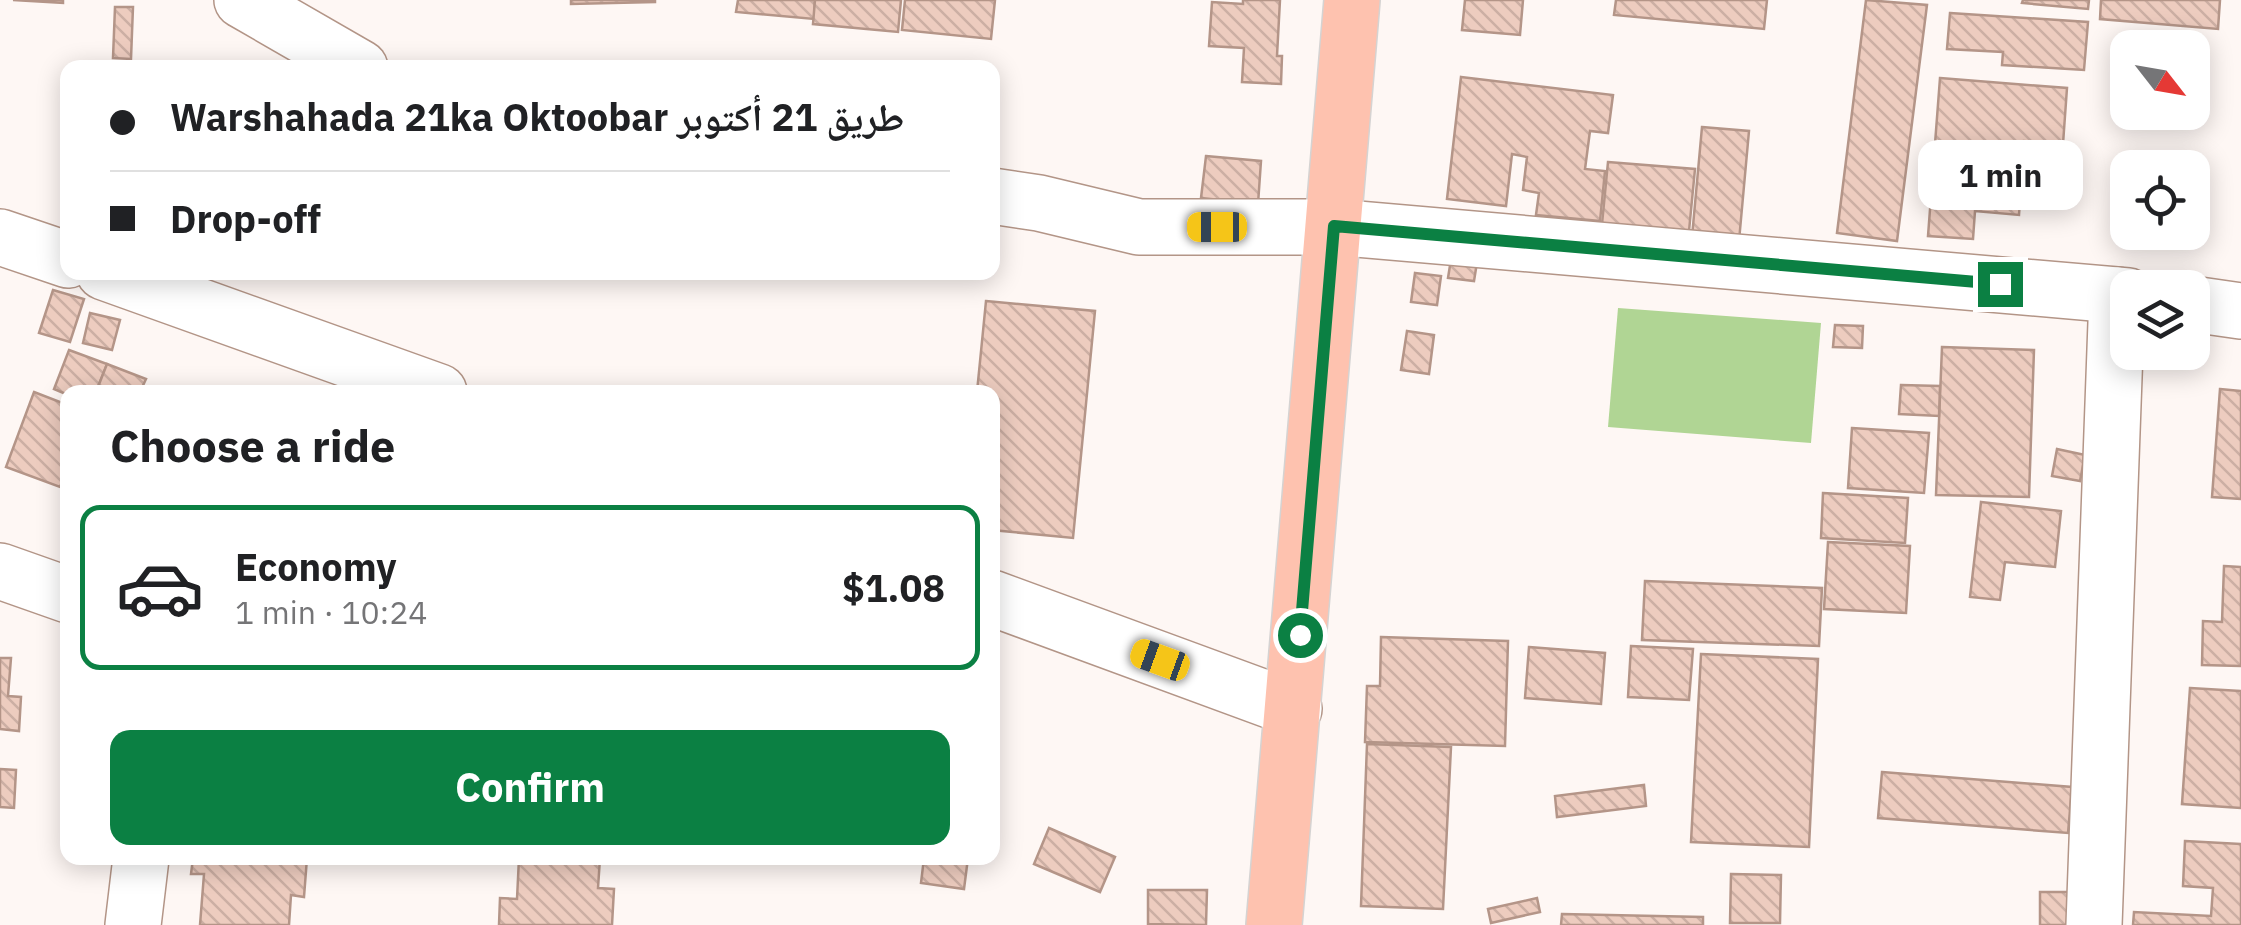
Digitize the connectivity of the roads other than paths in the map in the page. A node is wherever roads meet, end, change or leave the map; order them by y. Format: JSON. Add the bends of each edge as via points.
{"nodes":[{"id":1,"x":242,"y":0,"type":"edge"},
{"id":2,"x":1352,"y":0,"type":"edge"},
{"id":3,"x":346,"y":60,"type":"edge"},
{"id":4,"x":1000,"y":197,"type":"edge"},
{"id":5,"x":1334,"y":226,"type":"junction"},
{"id":6,"x":0,"y":237,"type":"edge"},
{"id":7,"x":60,"y":257,"type":"edge"},
{"id":8,"x":126,"y":280,"type":"edge"},
{"id":9,"x":2110,"y":294,"type":"edge"},
{"id":10,"x":2210,"y":307,"type":"edge"},
{"id":11,"x":2241,"y":311,"type":"edge"},
{"id":12,"x":2119,"y":370,"type":"edge"},
{"id":13,"x":419,"y":385,"type":"edge"},
{"id":14,"x":0,"y":571,"type":"edge"},
{"id":15,"x":60,"y":592,"type":"edge"},
{"id":16,"x":1000,"y":601,"type":"edge"},
{"id":17,"x":1294,"y":709,"type":"junction"},
{"id":18,"x":139,"y":865,"type":"edge"},
{"id":19,"x":133,"y":925,"type":"edge"},
{"id":20,"x":1274,"y":925,"type":"edge"},
{"id":21,"x":2094,"y":925,"type":"edge"}],
"edges":[{"from":1,"to":3,"type":"street"},
{"from":2,"to":5,"type":"main road"},
{"from":4,"to":5,"type":"street","via":[[1139,228]]},
{"from":5,"to":9,"type":"street"},
{"from":5,"to":17,"type":"main road"},
{"from":6,"to":7,"type":"street"},
{"from":8,"to":13,"type":"street"},
{"from":10,"to":11,"type":"street"},
{"from":12,"to":21,"type":"street"},
{"from":14,"to":15,"type":"street"},
{"from":16,"to":17,"type":"street"},
{"from":17,"to":20,"type":"main road"},
{"from":18,"to":19,"type":"street"}]}
